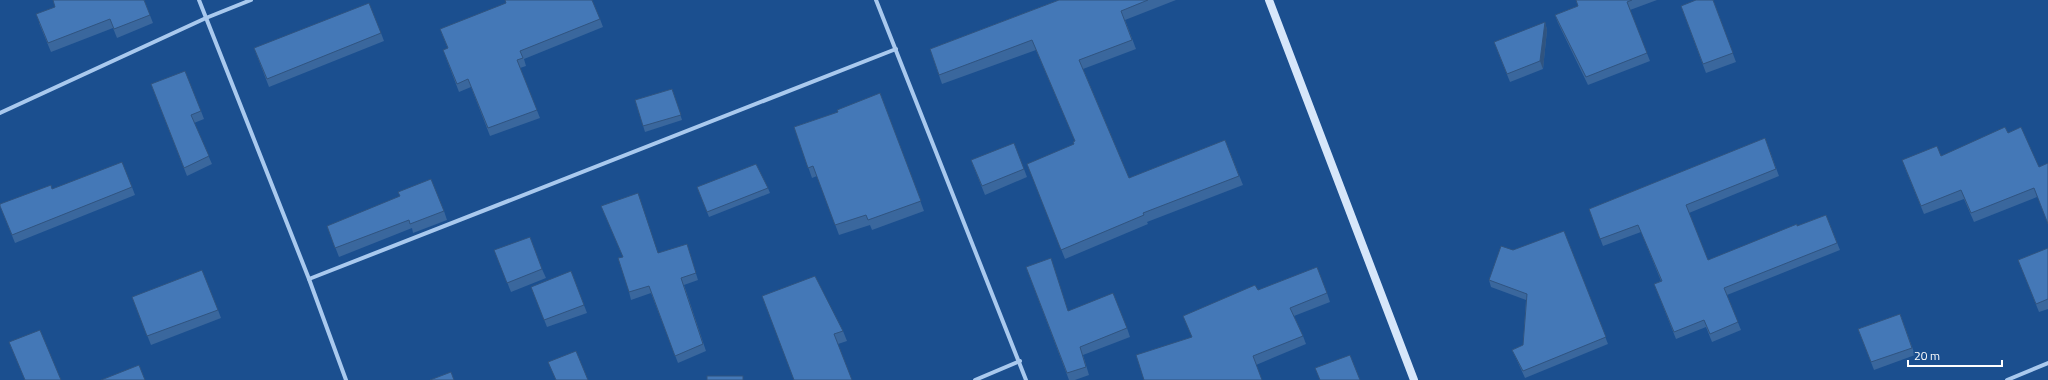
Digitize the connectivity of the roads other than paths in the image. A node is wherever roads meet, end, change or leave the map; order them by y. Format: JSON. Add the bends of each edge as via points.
{"nodes":[{"id":1,"x":199,"y":0,"type":"edge"},
{"id":2,"x":251,"y":0,"type":"edge"},
{"id":3,"x":876,"y":0,"type":"edge"},
{"id":4,"x":1269,"y":0,"type":"edge"},
{"id":5,"x":206,"y":18,"type":"junction"},
{"id":6,"x":896,"y":49,"type":"junction"},
{"id":7,"x":0,"y":113,"type":"edge"},
{"id":8,"x":309,"y":279,"type":"junction"},
{"id":9,"x":1020,"y":361,"type":"junction"},
{"id":10,"x":2048,"y":364,"type":"edge"},
{"id":11,"x":346,"y":380,"type":"edge"},
{"id":12,"x":975,"y":380,"type":"edge"},
{"id":13,"x":1026,"y":380,"type":"edge"},
{"id":14,"x":1414,"y":380,"type":"edge"},
{"id":15,"x":2007,"y":380,"type":"edge"}],
"edges":[{"from":1,"to":5,"type":"street"},
{"from":2,"to":5,"type":"street"},
{"from":3,"to":6,"type":"street"},
{"from":4,"to":14,"type":"street"},
{"from":5,"to":7,"type":"street"},
{"from":5,"to":8,"type":"street"},
{"from":6,"to":8,"type":"street"},
{"from":6,"to":9,"type":"street"},
{"from":8,"to":11,"type":"street"},
{"from":9,"to":12,"type":"street"},
{"from":9,"to":13,"type":"street"},
{"from":10,"to":15,"type":"street"}]}
